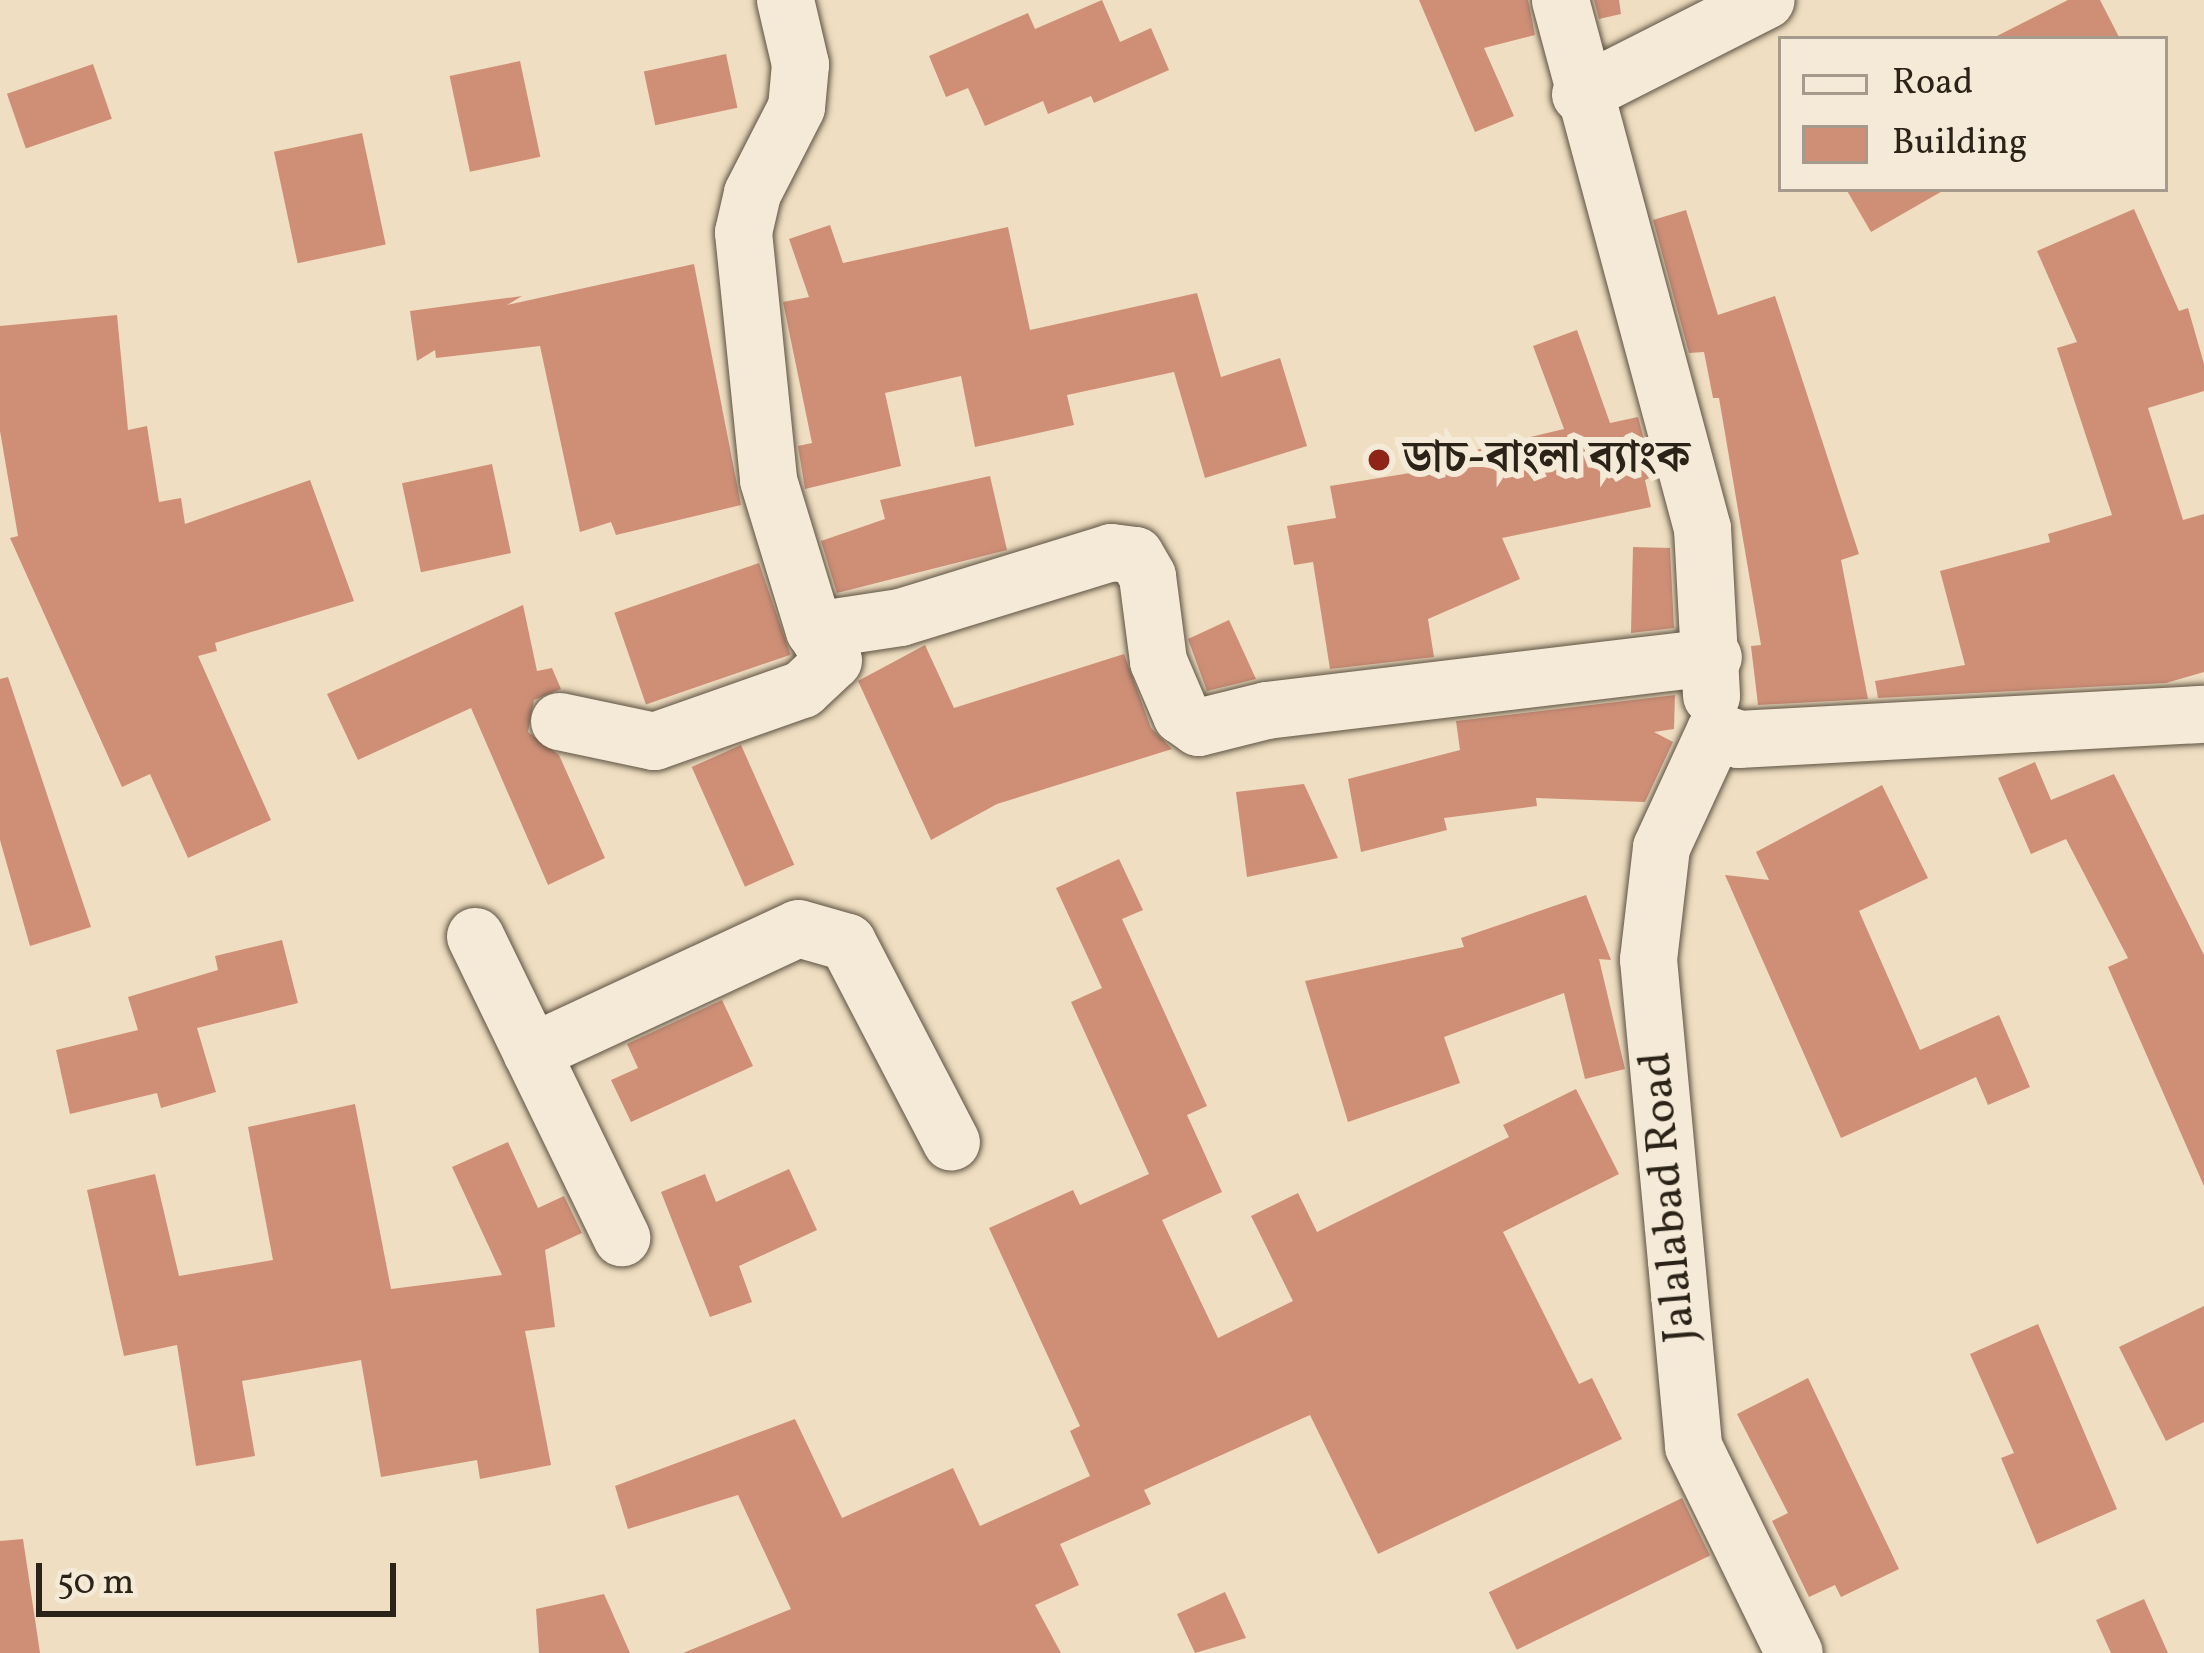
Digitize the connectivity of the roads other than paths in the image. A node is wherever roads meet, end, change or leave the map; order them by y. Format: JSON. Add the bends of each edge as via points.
{"nodes":[{"id":1,"x":785,"y":0,"type":"edge"},
{"id":2,"x":1559,"y":0,"type":"edge"},
{"id":3,"x":1765,"y":0,"type":"edge"},
{"id":4,"x":1580,"y":94,"type":"junction"},
{"id":5,"x":814,"y":631,"type":"junction"},
{"id":6,"x":1713,"y":657,"type":"junction"},
{"id":7,"x":2204,"y":714,"type":"edge"},
{"id":8,"x":560,"y":721,"type":"dead end"},
{"id":9,"x":1715,"y":730,"type":"junction"},
{"id":10,"x":475,"y":936,"type":"dead end"},
{"id":11,"x":531,"y":1052,"type":"junction"},
{"id":12,"x":951,"y":1142,"type":"dead end"},
{"id":13,"x":621,"y":1237,"type":"dead end"},
{"id":14,"x":1794,"y":1653,"type":"edge"}],
"edges":[{"from":1,"to":5,"type":"street","via":[[800,64],[796,107],[752,193],[743,232],[768,480]]},
{"from":2,"to":4,"type":"street"},
{"from":3,"to":4,"type":"street"},
{"from":4,"to":6,"type":"street","via":[[1702,528]]},
{"from":5,"to":6,"type":"street","via":[[900,617],[1111,552],[1135,555],[1147,575],[1158,661],[1180,715],[1198,727],[1266,710]]},
{"from":5,"to":8,"type":"street","via":[[832,660],[802,689],[654,741]]},
{"from":6,"to":9,"type":"street"},
{"from":7,"to":9,"type":"street","via":[[1738,739]]},
{"from":9,"to":14,"type":"street","name":"Jalalabad Road","via":[[1661,847],[1648,959],[1693,1446]]},
{"from":10,"to":11,"type":"street"},
{"from":11,"to":12,"type":"street","via":[[798,928],[848,942]]},
{"from":11,"to":13,"type":"street"}]}
